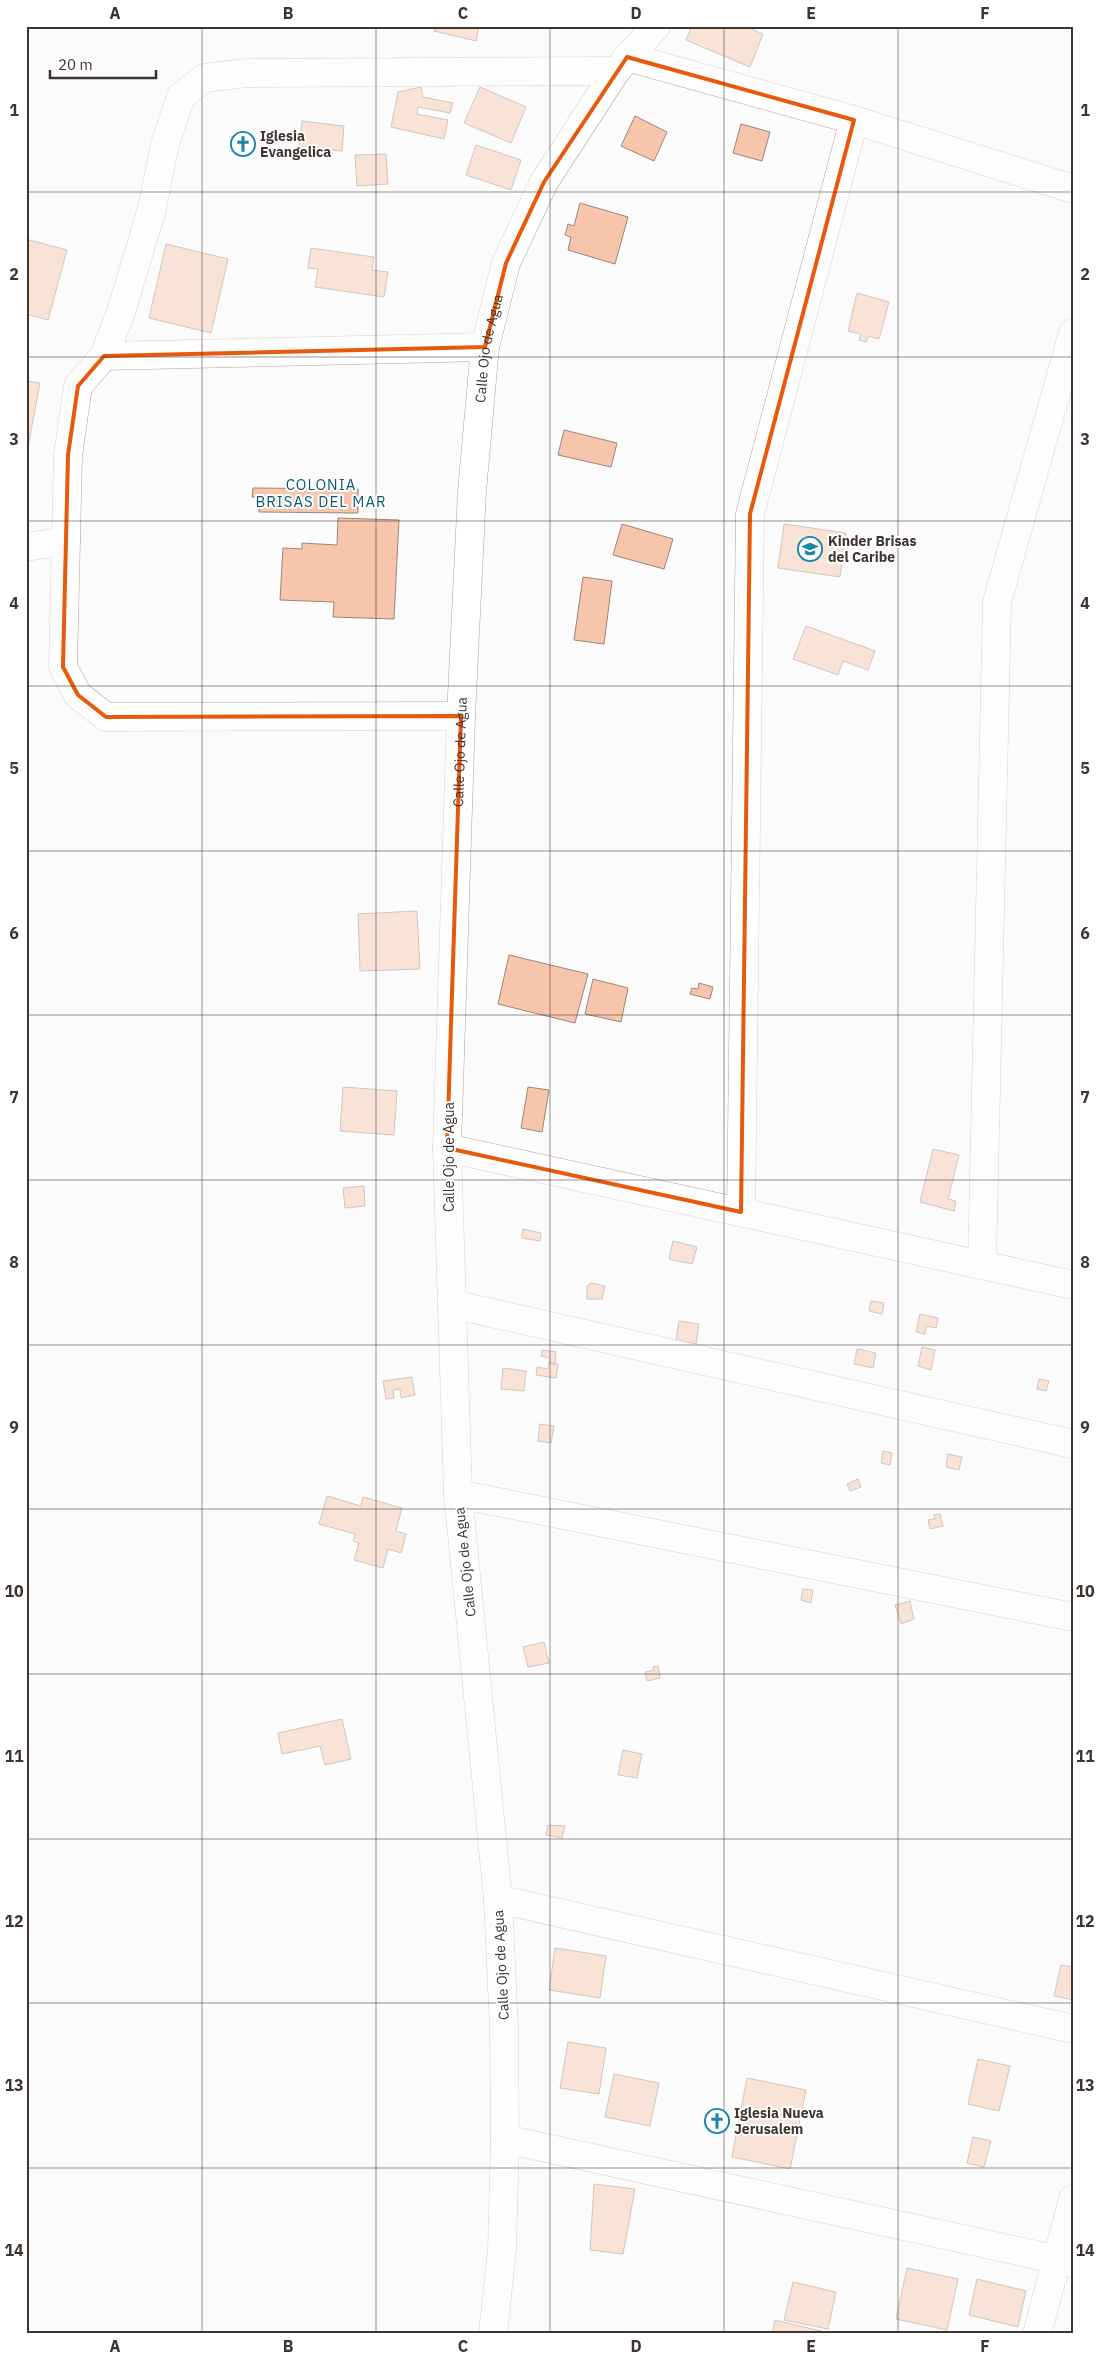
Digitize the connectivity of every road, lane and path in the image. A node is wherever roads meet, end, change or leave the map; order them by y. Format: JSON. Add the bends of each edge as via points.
{"nodes":[{"id":1,"x":656,"y":26,"type":"edge"},
{"id":2,"x":622,"y":64,"type":"junction"},
{"id":3,"x":854,"y":120,"type":"junction"},
{"id":4,"x":1073,"y":189,"type":"edge"},
{"id":5,"x":1073,"y":333,"type":"edge"},
{"id":6,"x":485,"y":347,"type":"junction"},
{"id":7,"x":104,"y":356,"type":"junction"},
{"id":8,"x":66,"y":541,"type":"junction"},
{"id":9,"x":26,"y":547,"type":"edge"},
{"id":10,"x":461,"y":716,"type":"junction"},
{"id":11,"x":448,"y":1148,"type":"junction"},
{"id":12,"x":741,"y":1212,"type":"junction"},
{"id":13,"x":982,"y":1265,"type":"junction"},
{"id":14,"x":1073,"y":1285,"type":"edge"},
{"id":15,"x":452,"y":1304,"type":"junction"},
{"id":16,"x":1073,"y":1444,"type":"edge"},
{"id":17,"x":458,"y":1494,"type":"junction"},
{"id":18,"x":1073,"y":1617,"type":"edge"},
{"id":19,"x":498,"y":1899,"type":"junction"},
{"id":20,"x":1073,"y":2029,"type":"edge"},
{"id":21,"x":505,"y":2139,"type":"junction"},
{"id":22,"x":1073,"y":2198,"type":"edge"},
{"id":23,"x":1065,"y":2261,"type":"edge"},
{"id":24,"x":492,"y":2334,"type":"edge"},
{"id":25,"x":1038,"y":2334,"type":"edge"}],
"edges":[{"from":1,"to":2,"type":"street","name":"Calle Ojo de Agua"},
{"from":2,"to":3,"type":"street"},
{"from":2,"to":6,"type":"street","name":"Calle Ojo de Agua","via":[[544,182],[506,262]]},
{"from":2,"to":7,"type":"street","via":[[246,73],[205,78],[181,96],[165,144],[152,209],[122,312]]},
{"from":3,"to":4,"type":"street"},
{"from":3,"to":12,"type":"street","via":[[750,514]]},
{"from":5,"to":13,"type":"street","via":[[997,602]]},
{"from":6,"to":7,"type":"street"},
{"from":6,"to":10,"type":"street","name":"Calle Ojo de Agua","via":[[472,491]]},
{"from":7,"to":8,"type":"street","via":[[78,386],[68,455]]},
{"from":8,"to":9,"type":"street"},
{"from":8,"to":10,"type":"street","via":[[63,667],[78,695],[106,717]]},
{"from":10,"to":11,"type":"street","name":"Calle Ojo de Agua"},
{"from":11,"to":12,"type":"street"},
{"from":11,"to":15,"type":"street","name":"Calle Ojo de Agua"},
{"from":12,"to":13,"type":"street"},
{"from":13,"to":14,"type":"street"},
{"from":15,"to":16,"type":"street"},
{"from":15,"to":17,"type":"street","name":"Calle Ojo de Agua"},
{"from":17,"to":18,"type":"street"},
{"from":17,"to":19,"type":"street","name":"Calle Ojo de Agua"},
{"from":19,"to":20,"type":"street"},
{"from":19,"to":21,"type":"street","name":"Calle Ojo de Agua"},
{"from":21,"to":23,"type":"street"},
{"from":21,"to":24,"type":"street","name":"Calle Ojo de Agua","via":[[502,2250]]},
{"from":22,"to":23,"type":"street"},
{"from":23,"to":25,"type":"street"}]}
